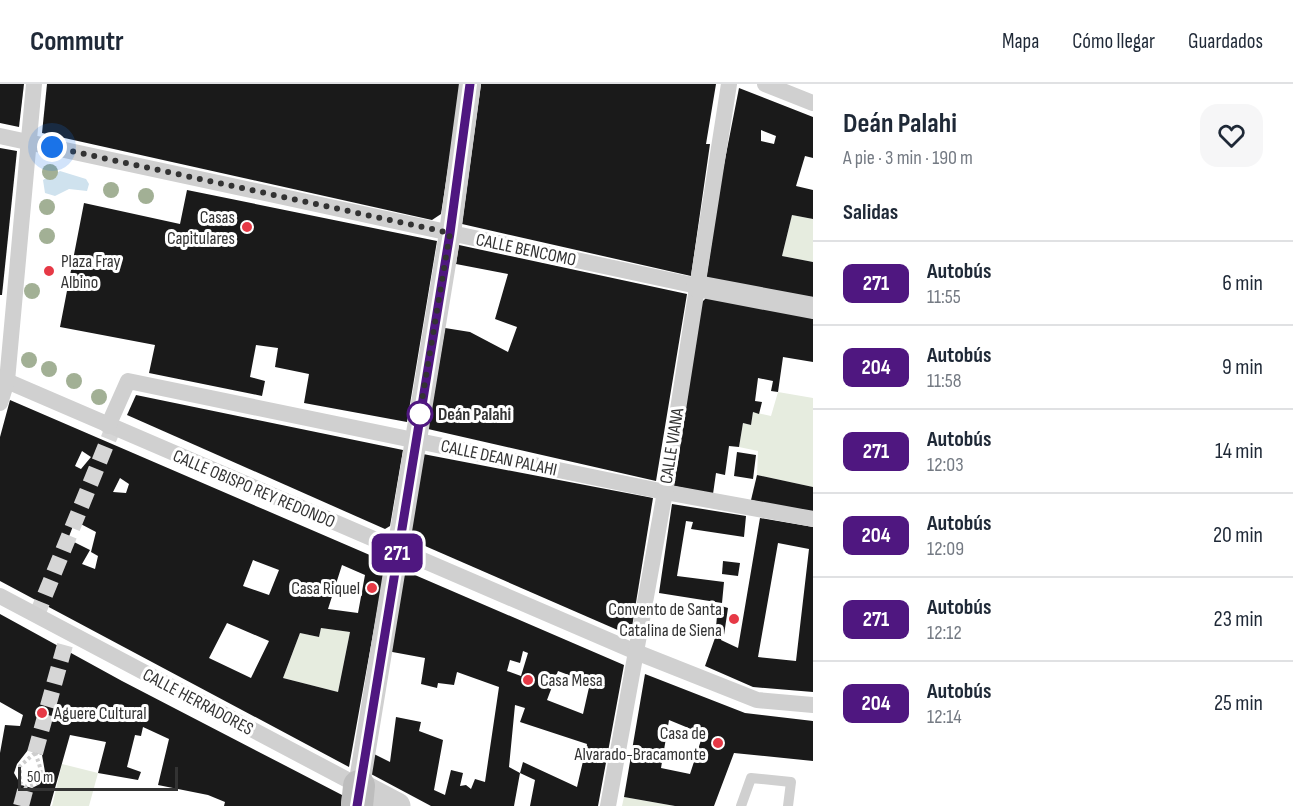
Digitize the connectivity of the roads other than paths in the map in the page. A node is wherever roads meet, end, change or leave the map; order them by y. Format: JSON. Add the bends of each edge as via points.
{"nodes":[{"id":1,"x":34,"y":84,"type":"edge"},
{"id":2,"x":470,"y":84,"type":"edge"},
{"id":3,"x":729,"y":84,"type":"edge"},
{"id":4,"x":765,"y":84,"type":"edge"},
{"id":5,"x":813,"y":103,"type":"edge"},
{"id":6,"x":0,"y":136,"type":"edge"},
{"id":7,"x":29,"y":142,"type":"junction"},
{"id":8,"x":450,"y":233,"type":"junction"},
{"id":9,"x":697,"y":286,"type":"junction"},
{"id":10,"x":813,"y":308,"type":"edge"},
{"id":11,"x":3,"y":379,"type":"edge"},
{"id":12,"x":0,"y":403,"type":"edge"},
{"id":13,"x":108,"y":426,"type":"junction"},
{"id":14,"x":416,"y":441,"type":"junction"},
{"id":15,"x":665,"y":492,"type":"junction"},
{"id":16,"x":813,"y":519,"type":"edge"},
{"id":17,"x":397,"y":551,"type":"junction"},
{"id":18,"x":0,"y":596,"type":"edge"},
{"id":19,"x":636,"y":652,"type":"junction"},
{"id":20,"x":813,"y":705,"type":"edge"},
{"id":21,"x":358,"y":796,"type":"edge"},
{"id":22,"x":397,"y":806,"type":"edge"},
{"id":23,"x":608,"y":806,"type":"edge"},
{"id":24,"x":741,"y":806,"type":"edge"},
{"id":25,"x":788,"y":806,"type":"edge"}],
"edges":[{"from":1,"to":7,"type":"street"},
{"from":2,"to":8,"type":"street"},
{"from":3,"to":9,"type":"street","name":"CALLE VIANA"},
{"from":4,"to":5,"type":"street"},
{"from":6,"to":7,"type":"street","name":"CALLE BENCOMO"},
{"from":7,"to":8,"type":"street","name":"CALLE BENCOMO"},
{"from":7,"to":11,"type":"street"},
{"from":8,"to":9,"type":"street","name":"CALLE BENCOMO"},
{"from":8,"to":14,"type":"street"},
{"from":9,"to":10,"type":"street","name":"CALLE BENCOMO"},
{"from":9,"to":15,"type":"street","name":"CALLE VIANA"},
{"from":11,"to":12,"type":"street"},
{"from":11,"to":13,"type":"street","name":"CALLE OBISPO REY REDONDO"},
{"from":13,"to":14,"type":"street","name":"CALLE DEAN PALAHI","via":[[128,381]]},
{"from":13,"to":17,"type":"street","name":"CALLE OBISPO REY REDONDO"},
{"from":14,"to":15,"type":"street","name":"CALLE DEAN PALAHI"},
{"from":14,"to":17,"type":"street"},
{"from":15,"to":16,"type":"street","name":"CALLE DEAN PALAHI"},
{"from":15,"to":19,"type":"street","name":"CALLE VIANA"},
{"from":17,"to":19,"type":"street","name":"CALLE OBISPO REY REDONDO"},
{"from":17,"to":21,"type":"street"},
{"from":18,"to":21,"type":"street","name":"CALLE HERRADORES"},
{"from":19,"to":20,"type":"street","name":"CALLE OBISPO REY REDONDO","via":[[757,700]]},
{"from":19,"to":23,"type":"street","name":"CALLE VIANA"},
{"from":21,"to":22,"type":"street","name":"CALLE HERRADORES"},
{"from":24,"to":25,"type":"lane","via":[[751,778],[791,782]]}]}
